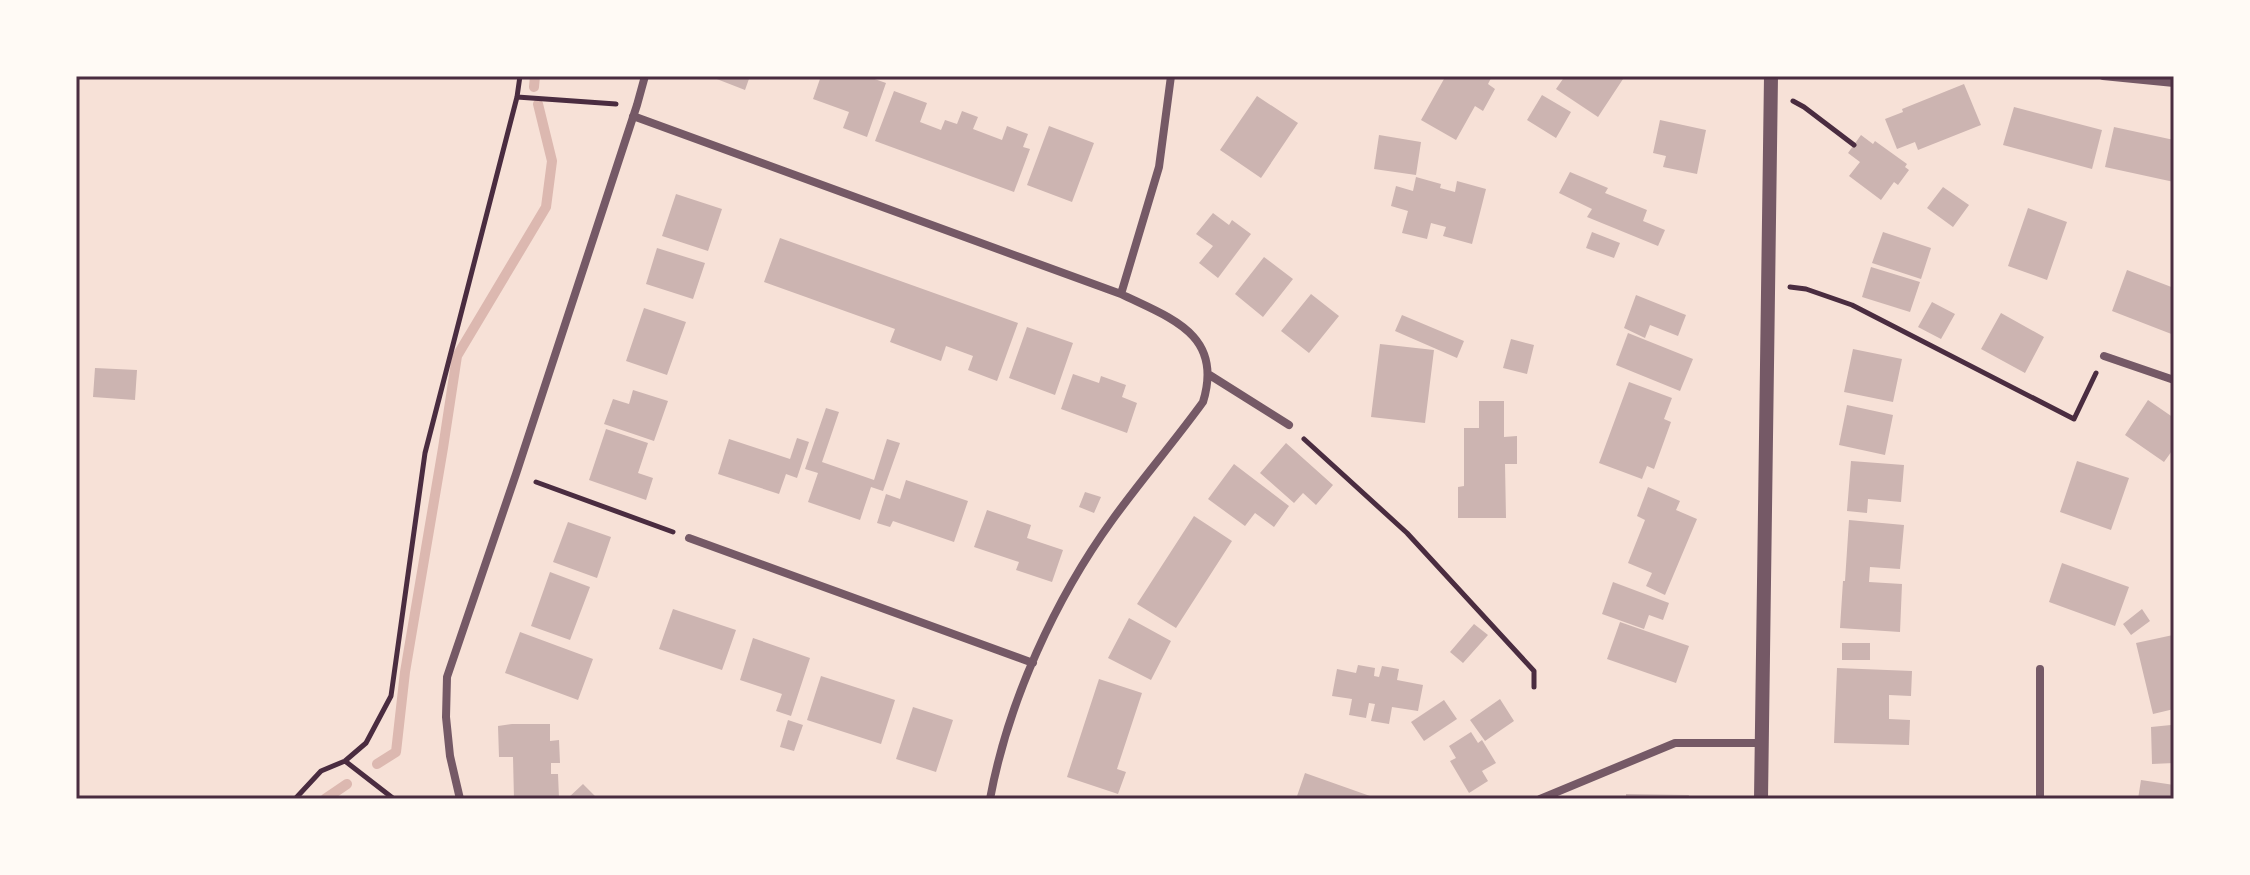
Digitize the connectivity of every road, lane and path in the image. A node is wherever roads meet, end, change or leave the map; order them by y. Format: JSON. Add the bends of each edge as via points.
{"nodes":[{"id":1,"x":520,"y":76,"type":"edge"},
{"id":2,"x":645,"y":76,"type":"edge"},
{"id":3,"x":1171,"y":76,"type":"edge"},
{"id":4,"x":1771,"y":76,"type":"edge"},
{"id":5,"x":2103,"y":76,"type":"edge"},
{"id":6,"x":2174,"y":83,"type":"edge"},
{"id":7,"x":517,"y":97,"type":"junction"},
{"id":8,"x":637,"y":105,"type":"junction"},
{"id":9,"x":1804,"y":107,"type":"dead end"},
{"id":10,"x":633,"y":116,"type":"junction"},
{"id":11,"x":1854,"y":145,"type":"dead end"},
{"id":12,"x":1769,"y":285,"type":"junction"},
{"id":13,"x":1121,"y":294,"type":"junction"},
{"id":14,"x":2104,"y":356,"type":"joint"},
{"id":15,"x":1208,"y":374,"type":"junction"},
{"id":16,"x":2174,"y":380,"type":"edge"},
{"id":17,"x":1289,"y":425,"type":"joint"},
{"id":18,"x":516,"y":474,"type":"junction"},
{"id":19,"x":689,"y":538,"type":"joint"},
{"id":20,"x":1033,"y":663,"type":"junction"},
{"id":21,"x":2040,"y":669,"type":"dead end"},
{"id":22,"x":1534,"y":687,"type":"dead end"},
{"id":23,"x":1762,"y":743,"type":"junction"},
{"id":24,"x":345,"y":761,"type":"junction"},
{"id":25,"x":295,"y":799,"type":"edge"},
{"id":26,"x":394,"y":799,"type":"edge"},
{"id":27,"x":460,"y":799,"type":"edge"},
{"id":28,"x":990,"y":799,"type":"edge"},
{"id":29,"x":1540,"y":799,"type":"edge"},
{"id":30,"x":1761,"y":799,"type":"edge"},
{"id":31,"x":2040,"y":799,"type":"edge"}],
"edges":[{"from":1,"to":7,"type":"path"},
{"from":2,"to":8,"type":"street"},
{"from":3,"to":13,"type":"street","via":[[1159,167]]},
{"from":4,"to":12,"type":"street"},
{"from":5,"to":6,"type":"street"},
{"from":7,"to":8,"type":"path"},
{"from":7,"to":24,"type":"path","via":[[425,453],[391,696],[366,743]]},
{"from":8,"to":10,"type":"street"},
{"from":9,"to":11,"type":"path"},
{"from":10,"to":13,"type":"street"},
{"from":10,"to":18,"type":"street"},
{"from":12,"to":14,"type":"path","via":[[1806,289],[1852,305],[2074,419]]},
{"from":12,"to":23,"type":"street"},
{"from":13,"to":15,"type":"street","via":[[1185,327],[1203,349]]},
{"from":14,"to":16,"type":"street"},
{"from":15,"to":17,"type":"street"},
{"from":15,"to":20,"type":"street","via":[[1203,402],[1081,567]]},
{"from":17,"to":22,"type":"path","via":[[1407,533],[1534,671]]},
{"from":18,"to":19,"type":"path"},
{"from":18,"to":27,"type":"street","via":[[447,677],[450,756]]},
{"from":19,"to":20,"type":"street"},
{"from":20,"to":28,"type":"street"},
{"from":21,"to":31,"type":"street"},
{"from":23,"to":29,"type":"street","via":[[1675,743]]},
{"from":23,"to":30,"type":"street"},
{"from":24,"to":25,"type":"path","via":[[321,771]]},
{"from":24,"to":26,"type":"path"}]}
